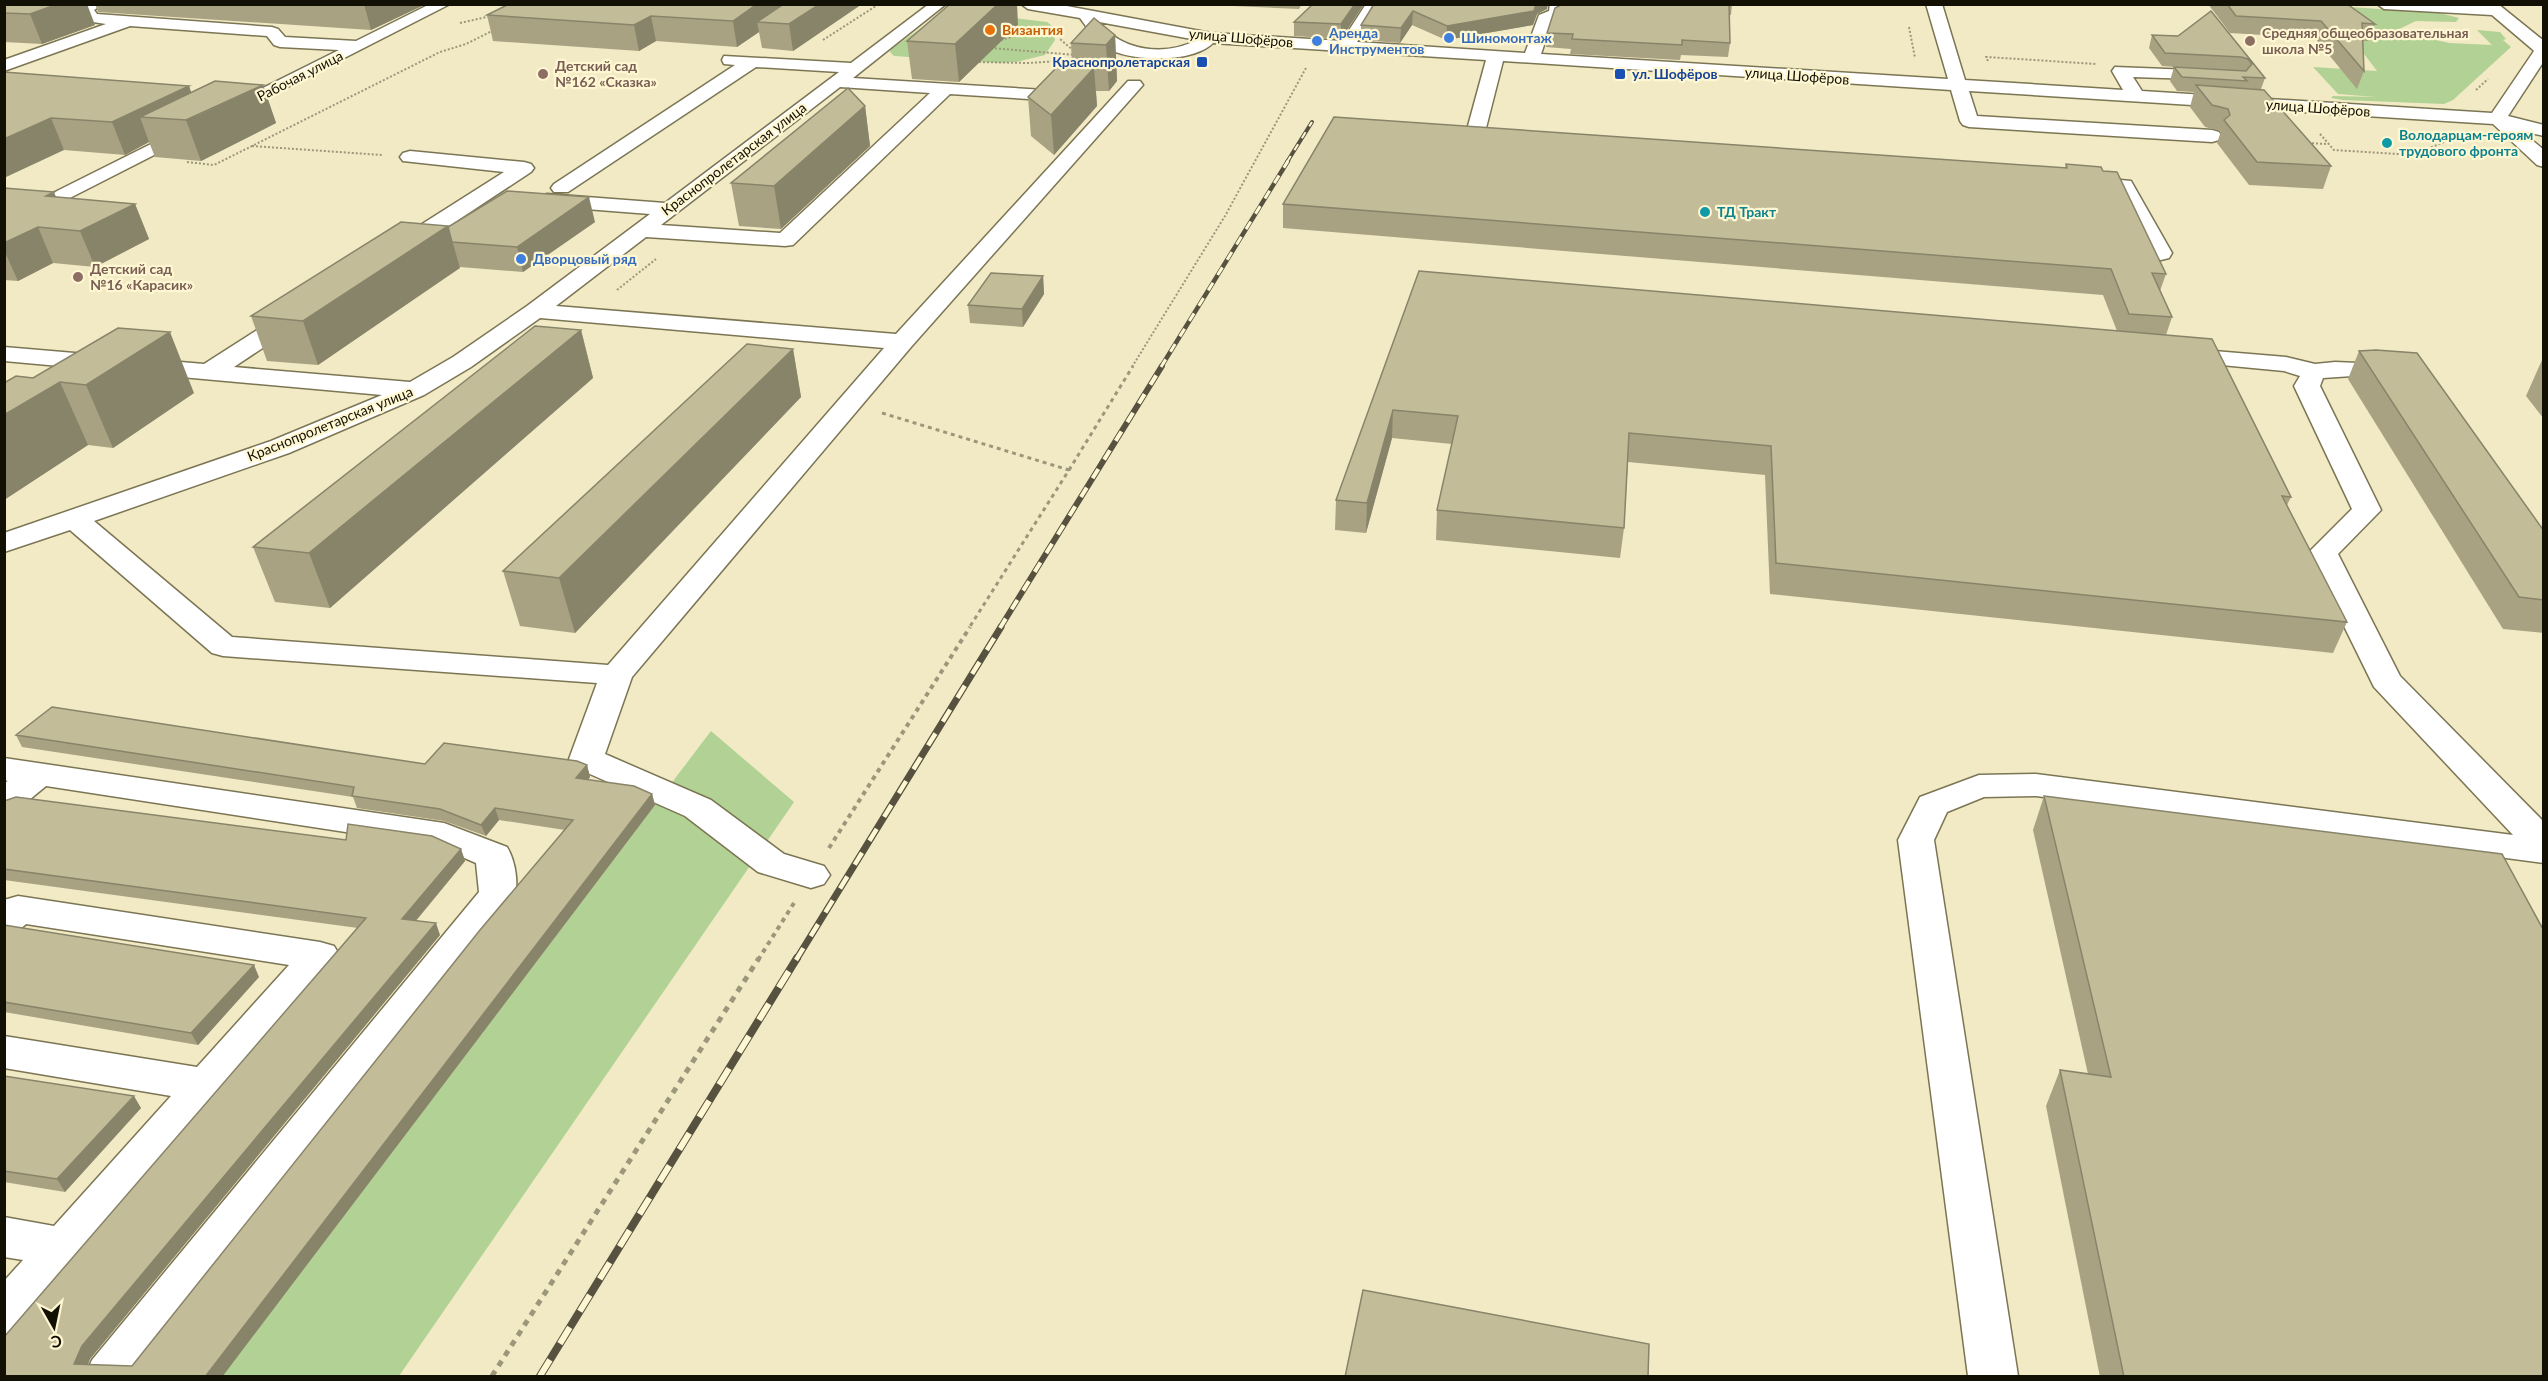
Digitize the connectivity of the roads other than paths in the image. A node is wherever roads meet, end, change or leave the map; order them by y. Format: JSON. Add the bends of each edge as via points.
{"nodes":[{"id":1,"x":96,"y":4,"type":"edge"},
{"id":2,"x":443,"y":4,"type":"edge"},
{"id":3,"x":939,"y":4,"type":"edge"},
{"id":4,"x":1028,"y":4,"type":"edge"},
{"id":5,"x":1374,"y":4,"type":"edge"},
{"id":6,"x":1558,"y":4,"type":"edge"},
{"id":7,"x":1934,"y":4,"type":"edge"},
{"id":8,"x":2384,"y":4,"type":"edge"},
{"id":9,"x":2492,"y":8,"type":"edge"},
{"id":10,"x":1086,"y":16,"type":"junction"},
{"id":11,"x":129,"y":21,"type":"junction"},
{"id":12,"x":1249,"y":23,"type":"dead end"},
{"id":13,"x":1290,"y":28,"type":"dead end"},
{"id":14,"x":1431,"y":36,"type":"edge"},
{"id":15,"x":1219,"y":38,"type":"junction"},
{"id":16,"x":1350,"y":41,"type":"dead end"},
{"id":17,"x":758,"y":42,"type":"edge"},
{"id":18,"x":1273,"y":42,"type":"junction"},
{"id":19,"x":358,"y":46,"type":"junction"},
{"id":20,"x":1451,"y":53,"type":"junction"},
{"id":21,"x":1496,"y":56,"type":"junction"},
{"id":22,"x":1531,"y":58,"type":"junction"},
{"id":23,"x":752,"y":62,"type":"junction"},
{"id":24,"x":4,"y":66,"type":"edge"},
{"id":25,"x":854,"y":68,"type":"junction"},
{"id":26,"x":2236,"y":78,"type":"edge"},
{"id":27,"x":836,"y":82,"type":"junction"},
{"id":28,"x":1958,"y":86,"type":"junction"},
{"id":29,"x":945,"y":89,"type":"junction"},
{"id":30,"x":2136,"y":97,"type":"junction"},
{"id":31,"x":2164,"y":99,"type":"junction"},
{"id":32,"x":2497,"y":119,"type":"junction"},
{"id":33,"x":2544,"y":131,"type":"edge"},
{"id":34,"x":2187,"y":135,"type":"junction"},
{"id":35,"x":2212,"y":136,"type":"dead end"},
{"id":36,"x":1521,"y":141,"type":"edge"},
{"id":37,"x":410,"y":157,"type":"road end"},
{"id":38,"x":2544,"y":161,"type":"edge"},
{"id":39,"x":2065,"y":181,"type":"edge"},
{"id":40,"x":561,"y":188,"type":"dead end"},
{"id":41,"x":482,"y":194,"type":"junction"},
{"id":42,"x":60,"y":196,"type":"edge"},
{"id":43,"x":668,"y":209,"type":"junction"},
{"id":44,"x":641,"y":230,"type":"junction"},
{"id":45,"x":2161,"y":253,"type":"dead end"},
{"id":46,"x":375,"y":264,"type":"edge"},
{"id":47,"x":316,"y":302,"type":"edge"},
{"id":48,"x":535,"y":310,"type":"junction"},
{"id":49,"x":902,"y":342,"type":"junction"},
{"id":50,"x":2155,"y":353,"type":"edge"},
{"id":51,"x":8,"y":357,"type":"edge"},
{"id":52,"x":154,"y":367,"type":"junction"},
{"id":53,"x":2373,"y":369,"type":"edge"},
{"id":54,"x":209,"y":372,"type":"junction"},
{"id":55,"x":2314,"y":372,"type":"junction"},
{"id":56,"x":114,"y":388,"type":"edge"},
{"id":57,"x":415,"y":390,"type":"junction"},
{"id":58,"x":73,"y":518,"type":"junction"},
{"id":59,"x":4,"y":543,"type":"edge"},
{"id":60,"x":616,"y":675,"type":"junction"},
{"id":61,"x":22,"y":771,"type":"edge"},
{"id":62,"x":4,"y":802,"type":"edge"},
{"id":63,"x":2544,"y":845,"type":"edge"},
{"id":64,"x":2544,"y":851,"type":"edge"},
{"id":65,"x":812,"y":875,"type":"road end"},
{"id":66,"x":4,"y":921,"type":"edge"},
{"id":67,"x":4,"y":1052,"type":"edge"},
{"id":68,"x":207,"y":1085,"type":"junction"},
{"id":69,"x":4,"y":1237,"type":"edge"},
{"id":70,"x":64,"y":1248,"type":"junction"},
{"id":71,"x":4,"y":1316,"type":"edge"},
{"id":72,"x":110,"y":1377,"type":"edge"},
{"id":73,"x":1993,"y":1377,"type":"edge"}],
"edges":[{"from":1,"to":11,"type":"street","via":[[84,9],[92,18]]},
{"from":2,"to":19,"type":"street","name":"Рабочая улица"},
{"from":3,"to":25,"type":"street","name":"Краснопролетарская улица"},
{"from":4,"to":10,"type":"street","name":"улица Шофёров"},
{"from":5,"to":16,"type":"street"},
{"from":6,"to":22,"type":"street","via":[[1556,14],[1545,18]]},
{"from":7,"to":28,"type":"street"},
{"from":8,"to":9,"type":"street"},
{"from":9,"to":32,"type":"street","via":[[2542,51]]},
{"from":10,"to":15,"type":"street","name":"улица Шофёров"},
{"from":10,"to":15,"type":"street","via":[[1107,42],[1127,50],[1182,52]]},
{"from":11,"to":19,"type":"street","via":[[272,32],[280,42]]},
{"from":11,"to":24,"type":"street"},
{"from":12,"to":15,"type":"street"},
{"from":13,"to":18,"type":"street"},
{"from":14,"to":20,"type":"street","via":[[1449,45]]},
{"from":15,"to":18,"type":"street","name":"улица Шофёров"},
{"from":17,"to":23,"type":"street","via":[[730,60]]},
{"from":18,"to":20,"type":"street","name":"улица Шофёров"},
{"from":19,"to":42,"type":"street","name":"Рабочая улица"},
{"from":20,"to":21,"type":"street","name":"улица Шофёров"},
{"from":21,"to":22,"type":"street","name":"улица Шофёров"},
{"from":21,"to":36,"type":"street","via":[[1474,137]]},
{"from":22,"to":28,"type":"street","name":"улица Шофёров"},
{"from":23,"to":25,"type":"street"},
{"from":23,"to":40,"type":"street"},
{"from":25,"to":27,"type":"street","name":"Краснопролетарская улица"},
{"from":26,"to":30,"type":"street","via":[[2121,71]]},
{"from":27,"to":29,"type":"street"},
{"from":27,"to":43,"type":"street","name":"Краснопролетарская улица"},
{"from":28,"to":30,"type":"street","name":"улица Шофёров"},
{"from":28,"to":34,"type":"street","via":[[1969,121]]},
{"from":29,"to":44,"type":"street","via":[[785,240]]},
{"from":29,"to":49,"type":"street","via":[[1128,92]]},
{"from":30,"to":31,"type":"street","name":"улица Шофёров"},
{"from":31,"to":32,"type":"street","name":"улица Шофёров"},
{"from":31,"to":34,"type":"street"},
{"from":32,"to":33,"type":"street","name":"улица Шофёров"},
{"from":32,"to":38,"type":"street"},
{"from":34,"to":35,"type":"street"},
{"from":37,"to":41,"type":"street","via":[[524,168]]},
{"from":39,"to":45,"type":"street","via":[[2124,185]]},
{"from":41,"to":43,"type":"street"},
{"from":41,"to":46,"type":"street"},
{"from":43,"to":44,"type":"street","name":"Краснопролетарская улица"},
{"from":44,"to":48,"type":"street","name":"Краснопролетарская улица"},
{"from":47,"to":54,"type":"street"},
{"from":48,"to":49,"type":"street"},
{"from":48,"to":57,"type":"street","name":"Краснопролетарская улица"},
{"from":49,"to":60,"type":"street"},
{"from":50,"to":55,"type":"street","via":[[2286,364]]},
{"from":51,"to":52,"type":"street"},
{"from":52,"to":54,"type":"street"},
{"from":52,"to":56,"type":"street"},
{"from":53,"to":55,"type":"street"},
{"from":54,"to":57,"type":"street"},
{"from":55,"to":63,"type":"street","via":[[2307,386],[2367,510],[2323,554],[2386,680]]},
{"from":57,"to":58,"type":"street","name":"Краснопролетарская улица","via":[[280,447]]},
{"from":58,"to":59,"type":"street","name":"Краснопролетарская улица"},
{"from":58,"to":60,"type":"street","via":[[223,646]]},
{"from":60,"to":65,"type":"street","via":[[586,759],[699,808],[771,863]]},
{"from":61,"to":62,"type":"street"},
{"from":61,"to":72,"type":"street","via":[[444,835],[494,856],[498,894]]},
{"from":64,"to":73,"type":"street","via":[[2036,785],[1979,786],[1932,805],[1916,840]]},
{"from":66,"to":68,"type":"street","via":[[18,909],[320,956]]},
{"from":67,"to":68,"type":"street"},
{"from":68,"to":70,"type":"street"},
{"from":69,"to":70,"type":"street"},
{"from":70,"to":71,"type":"street"}]}
